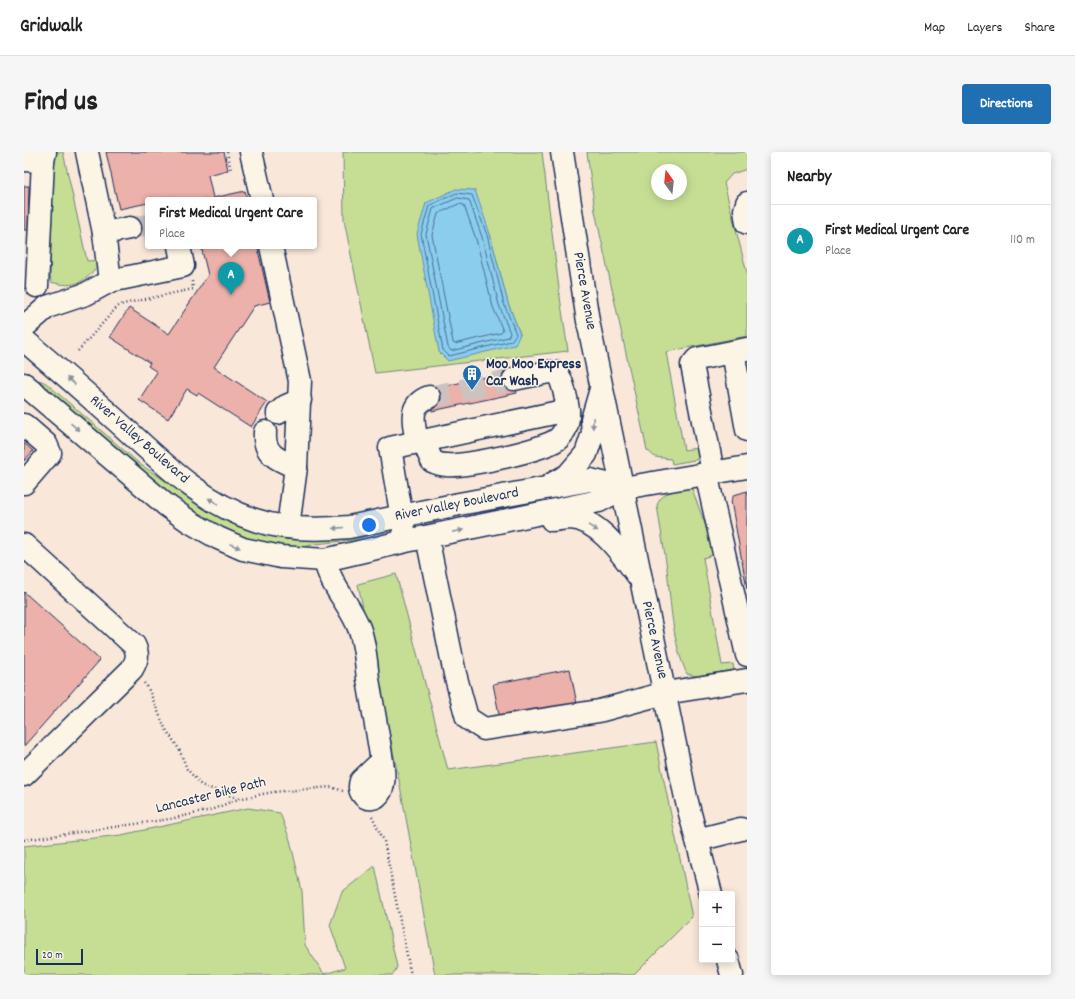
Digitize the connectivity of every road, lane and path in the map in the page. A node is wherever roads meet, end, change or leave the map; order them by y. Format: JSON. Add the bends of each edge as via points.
{"nodes":[{"id":1,"x":87,"y":152,"type":"edge"},
{"id":2,"x":227,"y":152,"type":"edge"},
{"id":3,"x":251,"y":152,"type":"edge"},
{"id":4,"x":562,"y":152,"type":"edge"},
{"id":5,"x":576,"y":152,"type":"edge"},
{"id":6,"x":38,"y":158,"type":"edge"},
{"id":7,"x":231,"y":171,"type":"dead end"},
{"id":8,"x":569,"y":195,"type":"junction"},
{"id":9,"x":261,"y":197,"type":"edge"},
{"id":10,"x":747,"y":203,"type":"edge"},
{"id":11,"x":747,"y":223,"type":"edge"},
{"id":12,"x":130,"y":228,"type":"tunnel mouth"},
{"id":13,"x":104,"y":233,"type":"junction"},
{"id":14,"x":180,"y":249,"type":"edge"},
{"id":15,"x":272,"y":249,"type":"edge"},
{"id":16,"x":191,"y":276,"type":"dead end"},
{"id":17,"x":110,"y":281,"type":"junction"},
{"id":18,"x":31,"y":284,"type":"edge"},
{"id":19,"x":47,"y":307,"type":"junction"},
{"id":20,"x":24,"y":328,"type":"edge"},
{"id":21,"x":24,"y":340,"type":"edge"},
{"id":22,"x":78,"y":351,"type":"dead end"},
{"id":23,"x":740,"y":351,"type":"edge"},
{"id":24,"x":514,"y":379,"type":"tunnel mouth"},
{"id":25,"x":24,"y":384,"type":"edge"},
{"id":26,"x":602,"y":386,"type":"junction"},
{"id":27,"x":429,"y":397,"type":"tunnel mouth"},
{"id":28,"x":300,"y":400,"type":"junction"},
{"id":29,"x":568,"y":410,"type":"junction"},
{"id":30,"x":278,"y":413,"type":"dead end"},
{"id":31,"x":24,"y":425,"type":"edge"},
{"id":32,"x":747,"y":430,"type":"edge"},
{"id":33,"x":265,"y":432,"type":"dead end"},
{"id":34,"x":420,"y":442,"type":"junction"},
{"id":35,"x":296,"y":467,"type":"junction"},
{"id":36,"x":747,"y":467,"type":"edge"},
{"id":37,"x":710,"y":472,"type":"junction"},
{"id":38,"x":24,"y":483,"type":"edge"},
{"id":39,"x":545,"y":487,"type":"junction"},
{"id":40,"x":623,"y":488,"type":"junction"},
{"id":41,"x":401,"y":516,"type":"junction"},
{"id":42,"x":515,"y":520,"type":"junction"},
{"id":43,"x":288,"y":527,"type":"junction"},
{"id":44,"x":416,"y":539,"type":"junction"},
{"id":45,"x":24,"y":545,"type":"edge"},
{"id":46,"x":325,"y":560,"type":"junction"},
{"id":47,"x":642,"y":582,"type":"junction"},
{"id":48,"x":747,"y":655,"type":"edge"},
{"id":49,"x":137,"y":661,"type":"junction"},
{"id":50,"x":747,"y":680,"type":"edge"},
{"id":51,"x":665,"y":693,"type":"junction"},
{"id":52,"x":382,"y":761,"type":"dead end"},
{"id":53,"x":24,"y":775,"type":"edge"},
{"id":54,"x":345,"y":791,"type":"dead end"},
{"id":55,"x":238,"y":798,"type":"junction"},
{"id":56,"x":369,"y":812,"type":"dead end"},
{"id":57,"x":745,"y":827,"type":"edge"},
{"id":58,"x":24,"y":840,"type":"edge"},
{"id":59,"x":697,"y":840,"type":"junction"},
{"id":60,"x":710,"y":891,"type":"edge"},
{"id":61,"x":729,"y":963,"type":"edge"},
{"id":62,"x":411,"y":975,"type":"edge"},
{"id":63,"x":732,"y":975,"type":"edge"}],
"edges":[{"from":1,"to":13,"type":"street"},
{"from":2,"to":7,"type":"path"},
{"from":3,"to":9,"type":"street"},
{"from":4,"to":8,"type":"street","name":"Pierce Avenue"},
{"from":5,"to":8,"type":"street","via":[[577,175]]},
{"from":6,"to":18,"type":"street"},
{"from":8,"to":26,"type":"street","name":"Pierce Avenue","via":[[588,321]]},
{"from":10,"to":11,"type":"street"},
{"from":12,"to":13,"type":"street"},
{"from":13,"to":17,"type":"street"},
{"from":14,"to":17,"type":"street","via":[[183,266]]},
{"from":15,"to":28,"type":"street","via":[[300,381]]},
{"from":16,"to":22,"type":"path","via":[[193,289],[117,307]]},
{"from":17,"to":19,"type":"street","via":[[86,294]]},
{"from":18,"to":19,"type":"street"},
{"from":19,"to":20,"type":"street"},
{"from":43,"to":21,"type":"street","name":"River Valley Boulevard","one_way":true,"via":[[256,521],[234,512],[194,488]]},
{"from":23,"to":32,"type":"street"},
{"from":23,"to":37,"type":"street","via":[[697,359],[692,366]]},
{"from":24,"to":29,"type":"street","via":[[549,372],[557,373]]},
{"from":25,"to":46,"type":"street","name":"River Valley Boulevard","one_way":true,"via":[[166,505],[190,522],[243,549],[281,557]]},
{"from":26,"to":39,"type":"street","name":"Pierce Avenue","one_way":true,"via":[[592,420],[593,433],[586,454],[568,475]]},
{"from":26,"to":40,"type":"street","name":"Pierce Avenue"},
{"from":27,"to":34,"type":"street","via":[[420,400],[414,408],[413,415]]},
{"from":28,"to":30,"type":"street"},
{"from":28,"to":35,"type":"street"},
{"from":29,"to":34,"type":"street"},
{"from":29,"to":34,"type":"street","via":[[569,418],[561,435],[549,445],[532,450],[470,463],[446,465],[432,461]]},
{"from":31,"to":38,"type":"street","via":[[46,444],[50,453]]},
{"from":33,"to":35,"type":"street","via":[[264,441],[268,452],[279,461]]},
{"from":34,"to":41,"type":"street","via":[[390,448]]},
{"from":35,"to":43,"type":"street"},
{"from":36,"to":37,"type":"street"},
{"from":37,"to":40,"type":"street"},
{"from":37,"to":48,"type":"street"},
{"from":39,"to":40,"type":"street","name":"River Valley Boulevard","via":[[590,480]]},
{"from":39,"to":41,"type":"street","name":"River Valley Boulevard"},
{"from":40,"to":42,"type":"street","name":"River Valley Boulevard","via":[[599,501]]},
{"from":40,"to":47,"type":"street","name":"Pierce Avenue"},
{"from":41,"to":43,"type":"street","name":"River Valley Boulevard","one_way":true,"via":[[332,529]]},
{"from":41,"to":44,"type":"street"},
{"from":44,"to":42,"type":"street","name":"River Valley Boulevard","one_way":true},
{"from":42,"to":47,"type":"street","name":"River Valley Boulevard","one_way":true,"via":[[570,518],[581,521],[606,536]]},
{"from":44,"to":46,"type":"street","name":"River Valley Boulevard"},
{"from":44,"to":51,"type":"street","via":[[466,718],[484,729],[599,711]]},
{"from":45,"to":49,"type":"street","via":[[134,645],[138,653]]},
{"from":46,"to":52,"type":"street","via":[[333,584],[354,615],[360,629]]},
{"from":47,"to":51,"type":"street","name":"Pierce Avenue"},
{"from":49,"to":53,"type":"street","via":[[132,669]]},
{"from":49,"to":55,"type":"path","via":[[141,680],[148,688],[165,728],[180,749],[187,769],[201,786]]},
{"from":50,"to":51,"type":"street"},
{"from":51,"to":59,"type":"street","name":"Pierce Avenue"},
{"from":54,"to":55,"type":"path","name":"Lancaster Bike Path","via":[[331,787]]},
{"from":55,"to":58,"type":"path","name":"Lancaster Bike Path","via":[[211,810],[170,819]]},
{"from":56,"to":62,"type":"path","via":[[384,841]]},
{"from":57,"to":59,"type":"street"},
{"from":59,"to":60,"type":"street","name":"Pierce Avenue"},
{"from":61,"to":63,"type":"street"}]}
